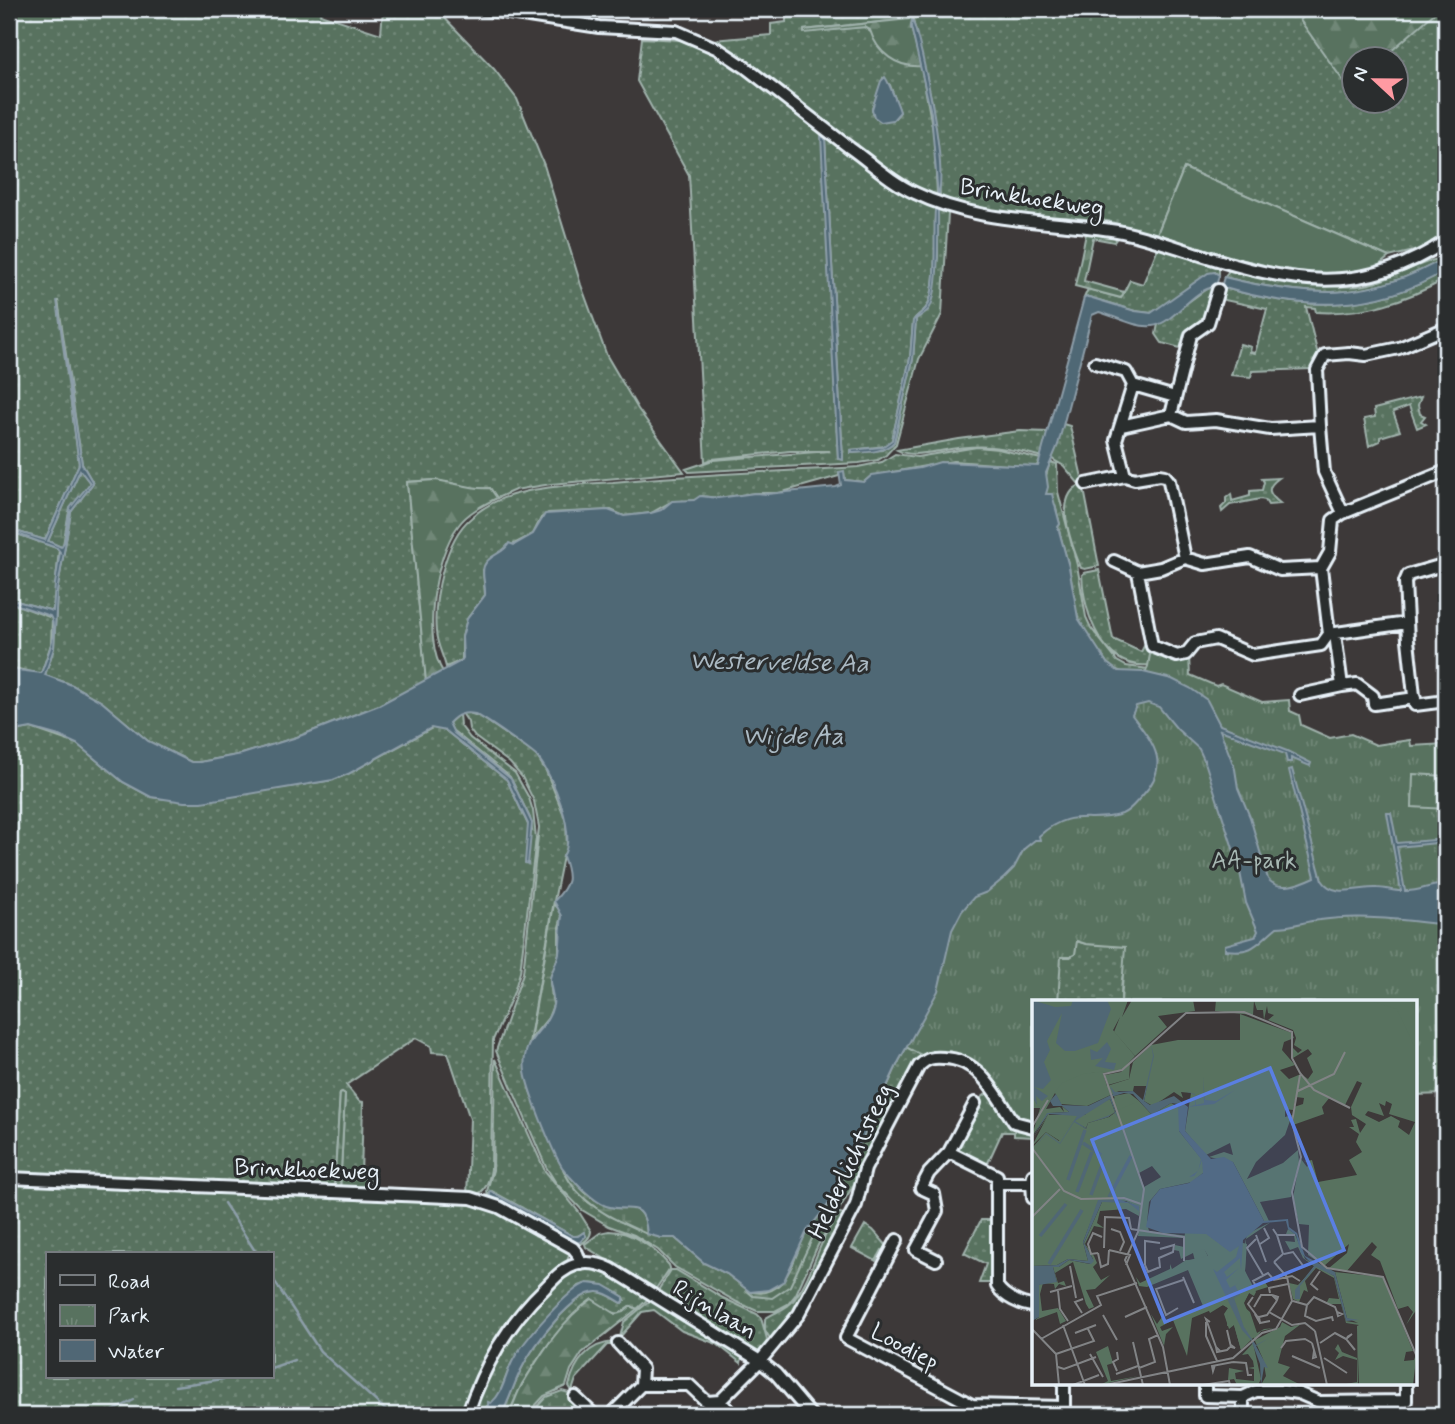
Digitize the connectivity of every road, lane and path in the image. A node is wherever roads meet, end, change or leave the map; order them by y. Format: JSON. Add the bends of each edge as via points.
{"nodes":[{"id":1,"x":484,"y":9,"type":"edge"},
{"id":2,"x":1446,"y":241,"type":"edge"},
{"id":3,"x":1217,"y":290,"type":"dead end"},
{"id":4,"x":1446,"y":328,"type":"edge"},
{"id":5,"x":1095,"y":363,"type":"dead end"},
{"id":6,"x":1133,"y":385,"type":"junction"},
{"id":7,"x":1175,"y":397,"type":"junction"},
{"id":8,"x":1171,"y":415,"type":"junction"},
{"id":9,"x":1121,"y":426,"type":"junction"},
{"id":10,"x":1320,"y":426,"type":"junction"},
{"id":11,"x":1446,"y":471,"type":"edge"},
{"id":12,"x":1125,"y":476,"type":"junction"},
{"id":13,"x":1086,"y":484,"type":"dead end"},
{"id":14,"x":1343,"y":513,"type":"junction"},
{"id":15,"x":1185,"y":558,"type":"junction"},
{"id":16,"x":1114,"y":561,"type":"dead end"},
{"id":17,"x":1446,"y":564,"type":"edge"},
{"id":18,"x":1321,"y":568,"type":"junction"},
{"id":19,"x":1138,"y":572,"type":"junction"},
{"id":20,"x":1407,"y":623,"type":"junction"},
{"id":21,"x":1332,"y":634,"type":"junction"},
{"id":22,"x":1342,"y":686,"type":"junction"},
{"id":23,"x":1300,"y":695,"type":"dead end"},
{"id":24,"x":1415,"y":698,"type":"junction"},
{"id":25,"x":1446,"y":701,"type":"edge"},
{"id":26,"x":975,"y":1103,"type":"dead end"},
{"id":27,"x":1032,"y":1127,"type":"edge"},
{"id":28,"x":950,"y":1152,"type":"junction"},
{"id":29,"x":9,"y":1178,"type":"edge"},
{"id":30,"x":1032,"y":1179,"type":"edge"},
{"id":31,"x":997,"y":1183,"type":"junction"},
{"id":32,"x":897,"y":1240,"type":"dead end"},
{"id":33,"x":936,"y":1260,"type":"dead end"},
{"id":34,"x":581,"y":1264,"type":"junction"},
{"id":35,"x":1032,"y":1306,"type":"edge"},
{"id":36,"x":618,"y":1343,"type":"dead end"},
{"id":37,"x":761,"y":1361,"type":"junction"},
{"id":38,"x":641,"y":1385,"type":"junction"},
{"id":39,"x":1063,"y":1386,"type":"edge"},
{"id":40,"x":1205,"y":1386,"type":"edge"},
{"id":41,"x":1406,"y":1386,"type":"edge"},
{"id":42,"x":1298,"y":1389,"type":"edge"},
{"id":43,"x":575,"y":1397,"type":"dead end"},
{"id":44,"x":1243,"y":1397,"type":"junction"},
{"id":45,"x":720,"y":1401,"type":"junction"},
{"id":46,"x":1406,"y":1401,"type":"junction"},
{"id":47,"x":1011,"y":1411,"type":"edge"},
{"id":48,"x":467,"y":1415,"type":"edge"},
{"id":49,"x":594,"y":1415,"type":"edge"},
{"id":50,"x":611,"y":1415,"type":"edge"},
{"id":51,"x":733,"y":1415,"type":"edge"},
{"id":52,"x":811,"y":1415,"type":"edge"},
{"id":53,"x":1243,"y":1415,"type":"edge"},
{"id":54,"x":1406,"y":1415,"type":"edge"}],
"edges":[{"from":1,"to":2,"type":"street","name":"Brinkhoekweg","via":[[599,27],[676,31],[697,38],[745,67],[905,188],[979,215],[1130,233],[1274,275],[1321,281],[1375,275],[1404,265]]},
{"from":3,"to":7,"type":"street","via":[[1208,323],[1191,335]]},
{"from":4,"to":10,"type":"street","via":[[1399,348],[1366,355],[1325,355],[1317,370]]},
{"from":5,"to":6,"type":"street","via":[[1126,372]]},
{"from":6,"to":7,"type":"street"},
{"from":6,"to":9,"type":"street"},
{"from":7,"to":8,"type":"street"},
{"from":8,"to":9,"type":"street"},
{"from":8,"to":10,"type":"street","via":[[1185,422],[1216,420],[1270,429]]},
{"from":9,"to":12,"type":"street","via":[[1116,440]]},
{"from":10,"to":14,"type":"street","via":[[1324,472]]},
{"from":11,"to":14,"type":"street"},
{"from":12,"to":13,"type":"street"},
{"from":12,"to":15,"type":"street","via":[[1166,476]]},
{"from":14,"to":18,"type":"street","via":[[1333,520],[1330,552]]},
{"from":15,"to":18,"type":"street","via":[[1205,564],[1250,557],[1280,570]]},
{"from":15,"to":19,"type":"street"},
{"from":16,"to":19,"type":"street"},
{"from":17,"to":20,"type":"street","via":[[1408,575]]},
{"from":18,"to":21,"type":"street"},
{"from":19,"to":21,"type":"street","via":[[1152,646],[1177,656],[1186,654],[1195,643],[1216,639],[1252,655],[1321,645]]},
{"from":20,"to":21,"type":"street"},
{"from":20,"to":24,"type":"street"},
{"from":21,"to":22,"type":"street"},
{"from":22,"to":23,"type":"street"},
{"from":22,"to":24,"type":"street","via":[[1357,684],[1373,696],[1374,704]]},
{"from":24,"to":25,"type":"street","via":[[1415,705]]},
{"from":26,"to":28,"type":"street"},
{"from":27,"to":37,"type":"street","name":"Helderlichtsteeg","via":[[1014,1122],[991,1087],[965,1061],[942,1057],[923,1062],[867,1164],[856,1205],[799,1314]]},
{"from":28,"to":31,"type":"street","via":[[997,1176]]},
{"from":28,"to":33,"type":"street","via":[[921,1188],[934,1194],[937,1211],[916,1250]]},
{"from":29,"to":34,"type":"street","name":"Brinkhoekweg","via":[[464,1197],[499,1207],[573,1248]]},
{"from":30,"to":31,"type":"street"},
{"from":31,"to":35,"type":"street","via":[[997,1286],[1002,1293]]},
{"from":32,"to":47,"type":"street","name":"Loodiep","via":[[846,1338],[972,1405]]},
{"from":34,"to":37,"type":"street","name":"Rijnlaan","via":[[611,1269]]},
{"from":34,"to":48,"type":"street","via":[[557,1276],[513,1322],[487,1364]]},
{"from":36,"to":38,"type":"street","via":[[642,1369]]},
{"from":37,"to":45,"type":"street"},
{"from":37,"to":52,"type":"street","name":"Rijnlaan"},
{"from":38,"to":45,"type":"street","via":[[689,1385],[707,1402]]},
{"from":38,"to":50,"type":"street"},
{"from":39,"to":47,"type":"street","via":[[1063,1407]]},
{"from":40,"to":44,"type":"street","via":[[1205,1396]]},
{"from":41,"to":46,"type":"street"},
{"from":42,"to":44,"type":"street","via":[[1256,1391]]},
{"from":42,"to":46,"type":"street","via":[[1319,1402]]},
{"from":43,"to":49,"type":"street"},
{"from":44,"to":53,"type":"street"},
{"from":45,"to":51,"type":"street"},
{"from":46,"to":54,"type":"street"}]}
